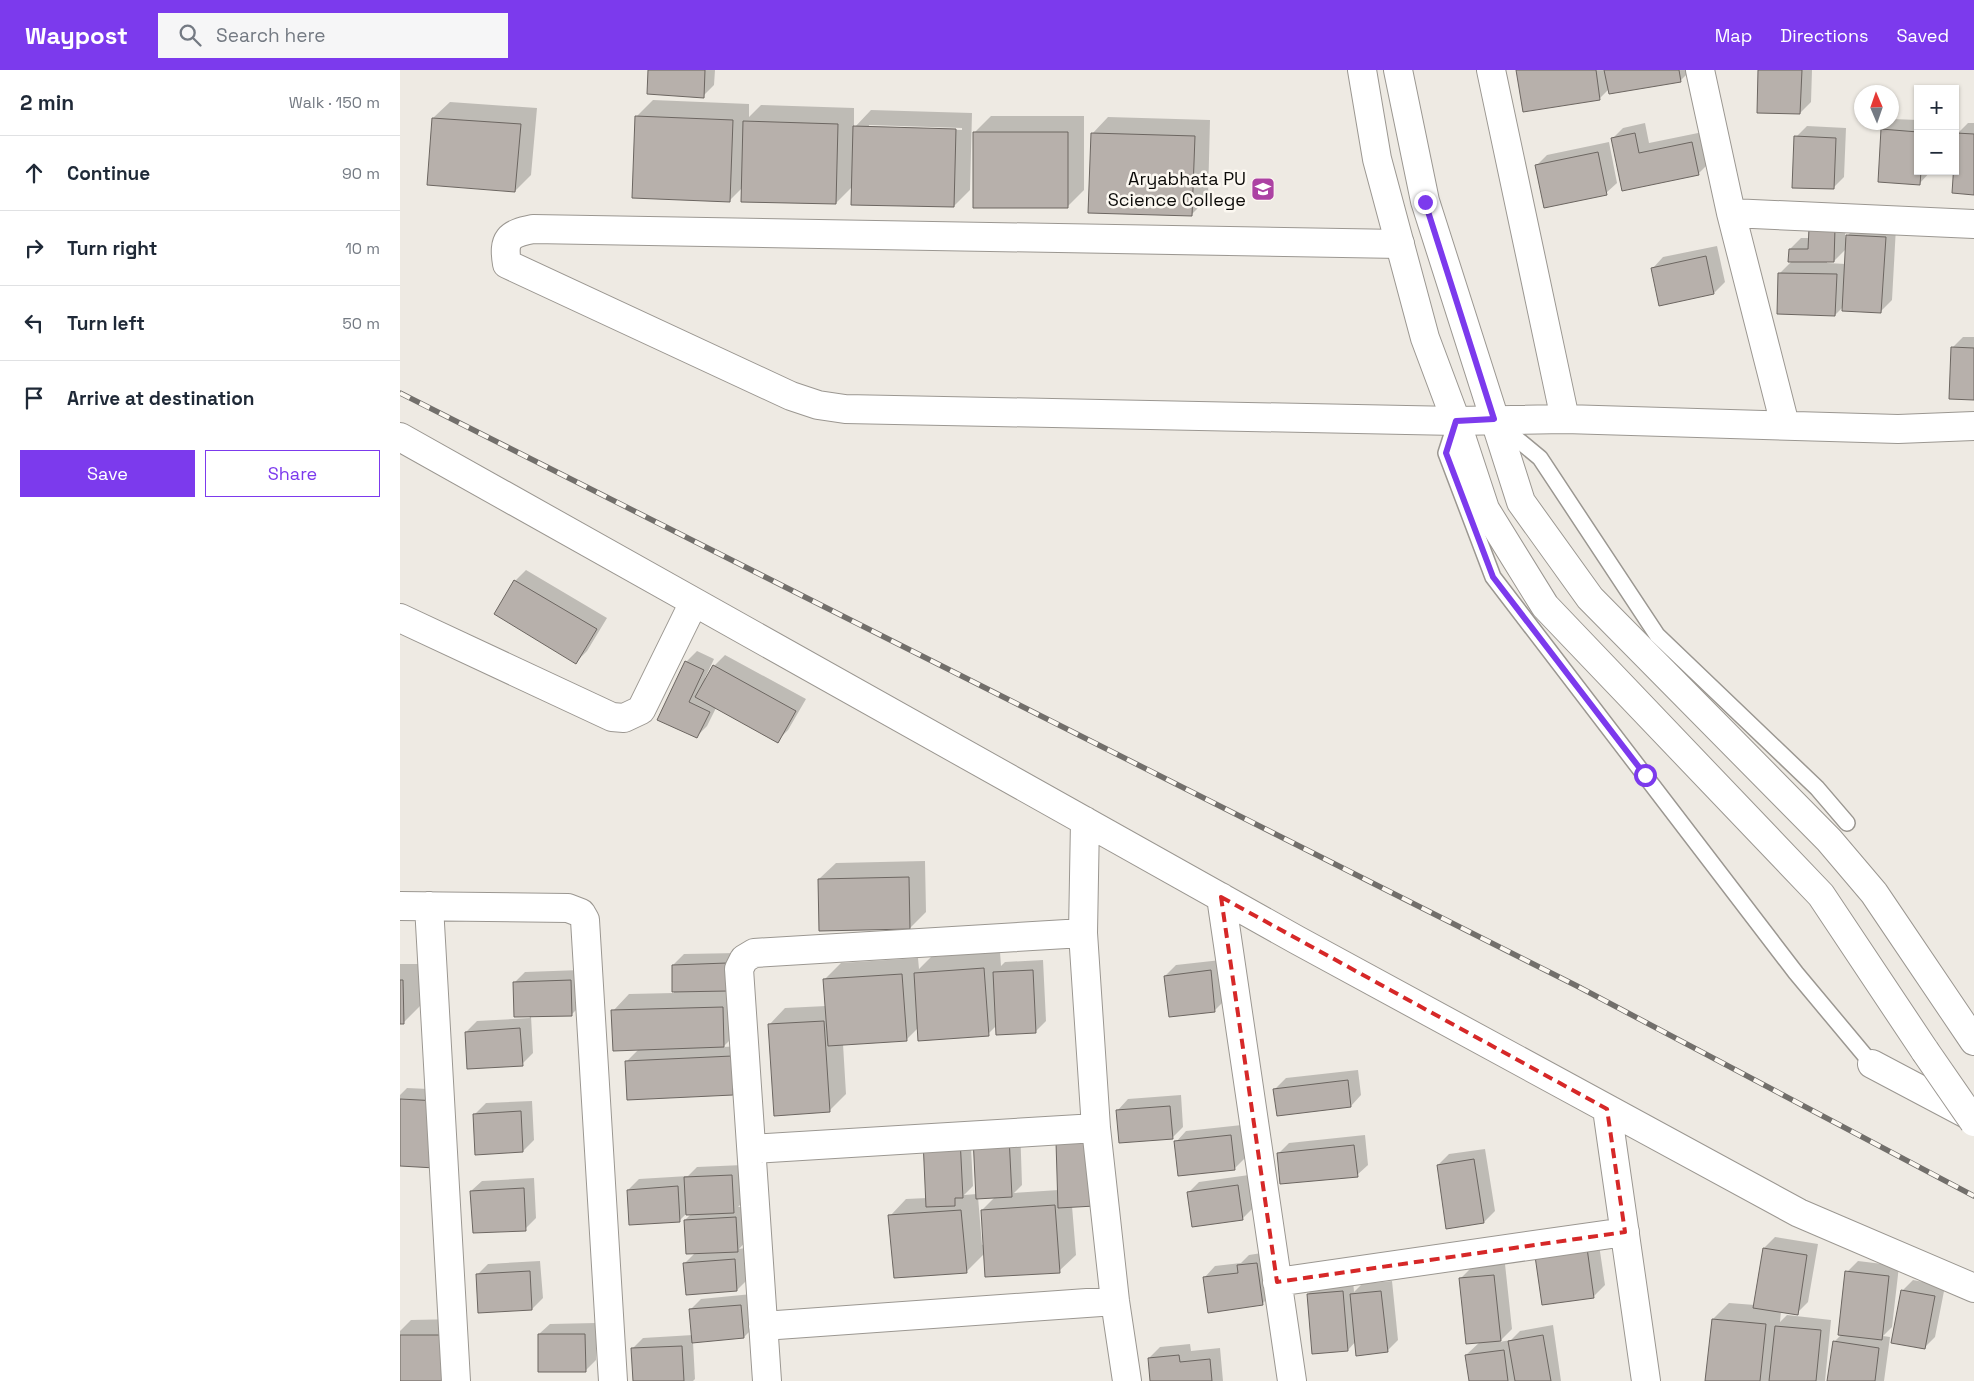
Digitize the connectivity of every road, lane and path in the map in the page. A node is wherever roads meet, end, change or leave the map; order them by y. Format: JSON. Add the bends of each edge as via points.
{"nodes":[{"id":1,"x":1362,"y":70,"type":"edge"},
{"id":2,"x":1398,"y":70,"type":"edge"},
{"id":3,"x":1491,"y":70,"type":"edge"},
{"id":4,"x":1700,"y":70,"type":"edge"},
{"id":5,"x":1731,"y":213,"type":"junction"},
{"id":6,"x":1974,"y":224,"type":"edge"},
{"id":7,"x":1400,"y":244,"type":"junction"},
{"id":8,"x":1494,"y":419,"type":"junction"},
{"id":9,"x":1565,"y":420,"type":"junction"},
{"id":10,"x":1456,"y":421,"type":"junction"},
{"id":11,"x":1785,"y":425,"type":"junction"},
{"id":12,"x":1974,"y":426,"type":"edge"},
{"id":13,"x":400,"y":437,"type":"edge"},
{"id":14,"x":694,"y":602,"type":"junction"},
{"id":15,"x":400,"y":618,"type":"edge"},
{"id":16,"x":1085,"y":821,"type":"junction"},
{"id":17,"x":1847,"y":823,"type":"dead end"},
{"id":18,"x":1221,"y":897,"type":"junction"},
{"id":19,"x":400,"y":906,"type":"edge"},
{"id":20,"x":429,"y":906,"type":"junction"},
{"id":21,"x":1083,"y":933,"type":"junction"},
{"id":22,"x":1971,"y":1036,"type":"edge"},
{"id":23,"x":1872,"y":1064,"type":"joint"},
{"id":24,"x":1607,"y":1109,"type":"junction"},
{"id":25,"x":1974,"y":1118,"type":"edge"},
{"id":26,"x":1974,"y":1122,"type":"edge"},
{"id":27,"x":1096,"y":1128,"type":"junction"},
{"id":28,"x":752,"y":1149,"type":"junction"},
{"id":29,"x":1624,"y":1232,"type":"junction"},
{"id":30,"x":1277,"y":1282,"type":"junction"},
{"id":31,"x":1974,"y":1288,"type":"edge"},
{"id":32,"x":1115,"y":1301,"type":"junction"},
{"id":33,"x":763,"y":1326,"type":"junction"},
{"id":34,"x":456,"y":1381,"type":"edge"},
{"id":35,"x":613,"y":1381,"type":"edge"},
{"id":36,"x":767,"y":1381,"type":"edge"},
{"id":37,"x":1127,"y":1381,"type":"edge"},
{"id":38,"x":1292,"y":1381,"type":"edge"},
{"id":39,"x":1646,"y":1381,"type":"edge"}],
"edges":[{"from":1,"to":7,"type":"street","via":[[1377,159]]},
{"from":2,"to":8,"type":"street","via":[[1425,202]]},
{"from":3,"to":9,"type":"street"},
{"from":4,"to":5,"type":"street"},
{"from":5,"to":6,"type":"street"},
{"from":5,"to":11,"type":"street"},
{"from":7,"to":10,"type":"street","via":[[1425,338]]},
{"from":7,"to":10,"type":"street","via":[[532,229],[518,232],[504,248],[507,264],[791,396],[818,405],[845,409]]},
{"from":8,"to":9,"type":"street"},
{"from":8,"to":10,"type":"street"},
{"from":8,"to":17,"type":"lane","via":[[1540,458],[1657,635],[1817,788]]},
{"from":8,"to":22,"type":"street","via":[[1521,502],[1590,598],[1829,840],[1874,893]]},
{"from":9,"to":11,"type":"street"},
{"from":10,"to":23,"type":"lane","via":[[1446,453],[1493,577],[1796,973]]},
{"from":10,"to":26,"type":"street","bridge":true,"via":[[1484,509],[1545,606],[1821,895]]},
{"from":11,"to":12,"type":"street","via":[[1898,429]]},
{"from":13,"to":14,"type":"street"},
{"from":14,"to":15,"type":"street","via":[[641,710],[624,718],[612,717]]},
{"from":14,"to":16,"type":"street"},
{"from":16,"to":18,"type":"street"},
{"from":16,"to":21,"type":"street"},
{"from":18,"to":24,"type":"street"},
{"from":18,"to":30,"type":"street"},
{"from":19,"to":20,"type":"street"},
{"from":20,"to":34,"type":"street"},
{"from":20,"to":35,"type":"street","via":[[568,908],[581,913],[585,920]]},
{"from":21,"to":27,"type":"street"},
{"from":21,"to":28,"type":"street","via":[[754,953],[744,959],[739,969]]},
{"from":23,"to":25,"type":"street"},
{"from":24,"to":29,"type":"street"},
{"from":24,"to":31,"type":"street","via":[[1800,1213]]},
{"from":27,"to":28,"type":"street"},
{"from":27,"to":32,"type":"street"},
{"from":28,"to":33,"type":"street"},
{"from":29,"to":30,"type":"street"},
{"from":29,"to":39,"type":"street"},
{"from":30,"to":38,"type":"street"},
{"from":32,"to":33,"type":"street"},
{"from":32,"to":37,"type":"street"},
{"from":33,"to":36,"type":"street"}]}
